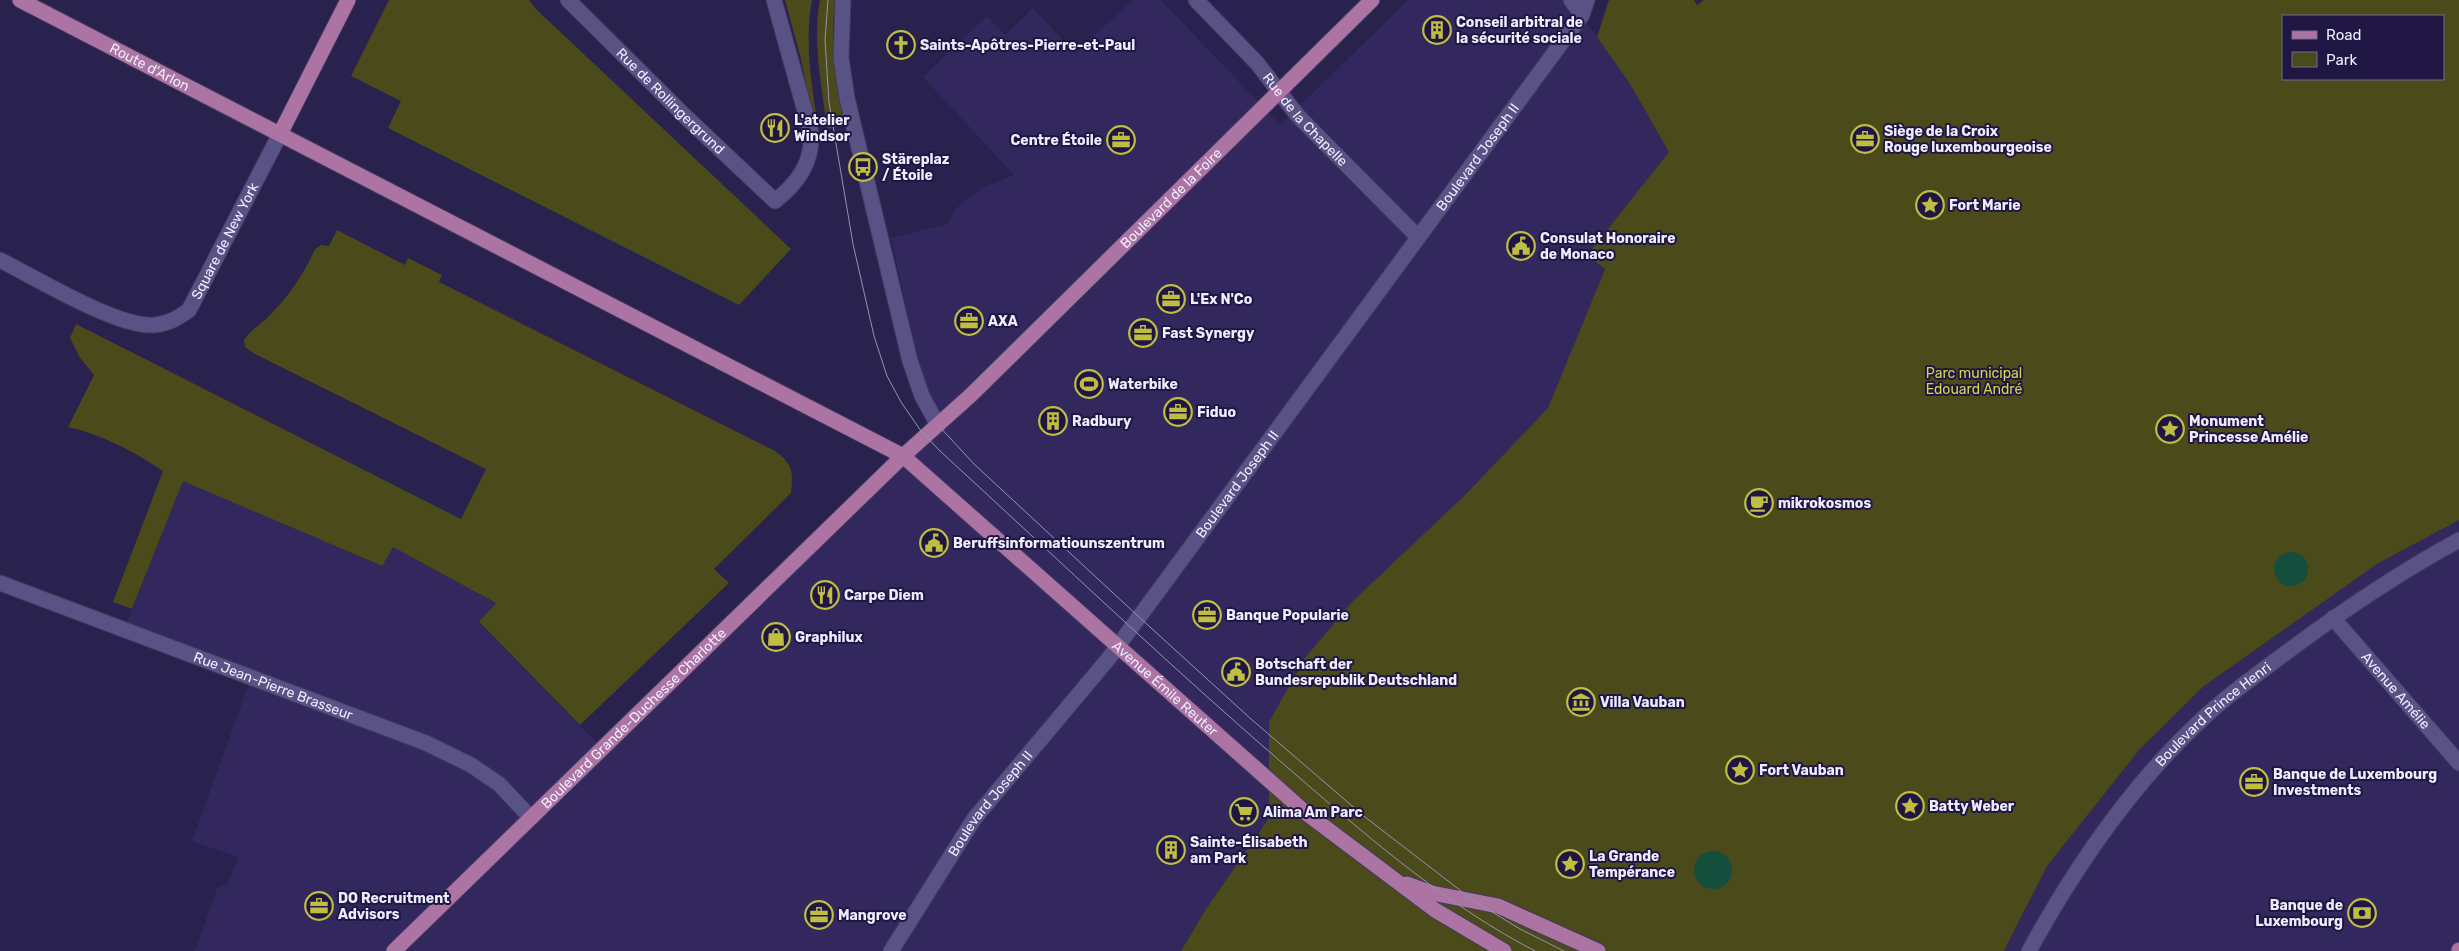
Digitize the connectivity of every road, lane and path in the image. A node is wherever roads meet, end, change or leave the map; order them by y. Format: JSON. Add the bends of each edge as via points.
{"nodes":[{"id":1,"x":20,"y":0,"type":"edge"},
{"id":2,"x":348,"y":0,"type":"edge"},
{"id":3,"x":568,"y":0,"type":"edge"},
{"id":4,"x":774,"y":0,"type":"edge"},
{"id":5,"x":843,"y":0,"type":"edge"},
{"id":6,"x":1196,"y":0,"type":"edge"},
{"id":7,"x":1372,"y":0,"type":"edge"},
{"id":8,"x":1571,"y":0,"type":"edge"},
{"id":9,"x":1587,"y":0,"type":"edge"},
{"id":10,"x":1582,"y":15,"type":"junction"},
{"id":11,"x":1279,"y":91,"type":"junction"},
{"id":12,"x":280,"y":134,"type":"junction"},
{"id":13,"x":1418,"y":237,"type":"junction"},
{"id":14,"x":0,"y":260,"type":"edge"},
{"id":15,"x":938,"y":425,"type":"junction"},
{"id":16,"x":903,"y":456,"type":"junction"},
{"id":17,"x":2459,"y":540,"type":"edge"},
{"id":18,"x":0,"y":583,"type":"edge"},
{"id":19,"x":2333,"y":618,"type":"junction"},
{"id":20,"x":1118,"y":645,"type":"junction"},
{"id":21,"x":2459,"y":763,"type":"edge"},
{"id":22,"x":531,"y":818,"type":"junction"},
{"id":23,"x":1389,"y":877,"type":"junction"},
{"id":24,"x":394,"y":951,"type":"edge"},
{"id":25,"x":891,"y":951,"type":"edge"},
{"id":26,"x":1504,"y":951,"type":"edge"},
{"id":27,"x":1598,"y":951,"type":"edge"},
{"id":28,"x":2029,"y":951,"type":"edge"}],
"edges":[{"from":1,"to":12,"type":"main road","name":"Route d'Arlon"},
{"from":2,"to":12,"type":"main road"},
{"from":3,"to":4,"type":"street","name":"Rue de Rollingergrund","via":[[775,201],[797,181],[812,146]]},
{"from":5,"to":15,"type":"street","via":[[841,58],[847,98],[910,361],[922,396]]},
{"from":6,"to":11,"type":"street","name":"Rue de la Chapelle","via":[[1257,63]]},
{"from":7,"to":11,"type":"main road","name":"Boulevard de la Foire"},
{"from":8,"to":10,"type":"street"},
{"from":9,"to":10,"type":"street","name":"Boulevard Joseph II"},
{"from":10,"to":13,"type":"street","name":"Boulevard Joseph II"},
{"from":11,"to":13,"type":"street","name":"Rue de la Chapelle","via":[[1298,116]]},
{"from":11,"to":15,"type":"main road","name":"Boulevard de la Foire"},
{"from":12,"to":14,"type":"street","name":"Square de New York","via":[[189,310],[175,320],[156,325],[121,320]]},
{"from":12,"to":16,"type":"main road","name":"Route d'Arlon"},
{"from":13,"to":20,"type":"street","name":"Boulevard Joseph II"},
{"from":15,"to":16,"type":"main road","name":"Boulevard Grande-Duchesse Charlotte"},
{"from":16,"to":20,"type":"main road","name":"Avenue Émile Reuter"},
{"from":16,"to":22,"type":"main road","name":"Boulevard Grande-Duchesse Charlotte"},
{"from":17,"to":19,"type":"street","name":"Boulevard Prince Henri"},
{"from":18,"to":22,"type":"street","name":"Rue Jean-Pierre Brasseur","via":[[426,742],[471,764],[499,784]]},
{"from":19,"to":21,"type":"street","name":"Avenue Amélie"},
{"from":19,"to":28,"type":"street","name":"Boulevard Prince Henri","via":[[2196,724],[2155,768],[2113,818],[2053,906]]},
{"from":20,"to":23,"type":"main road","name":"Avenue Émile Reuter","via":[[1306,813]]},
{"from":20,"to":25,"type":"street","name":"Boulevard Joseph II","via":[[974,819]]},
{"from":22,"to":24,"type":"main road","name":"Boulevard Grande-Duchesse Charlotte"},
{"from":23,"to":26,"type":"main road","name":"Avenue Émile Reuter","via":[[1435,910]]},
{"from":23,"to":27,"type":"main road","name":"Avenue Émile Reuter","via":[[1432,893],[1498,906]]}]}
